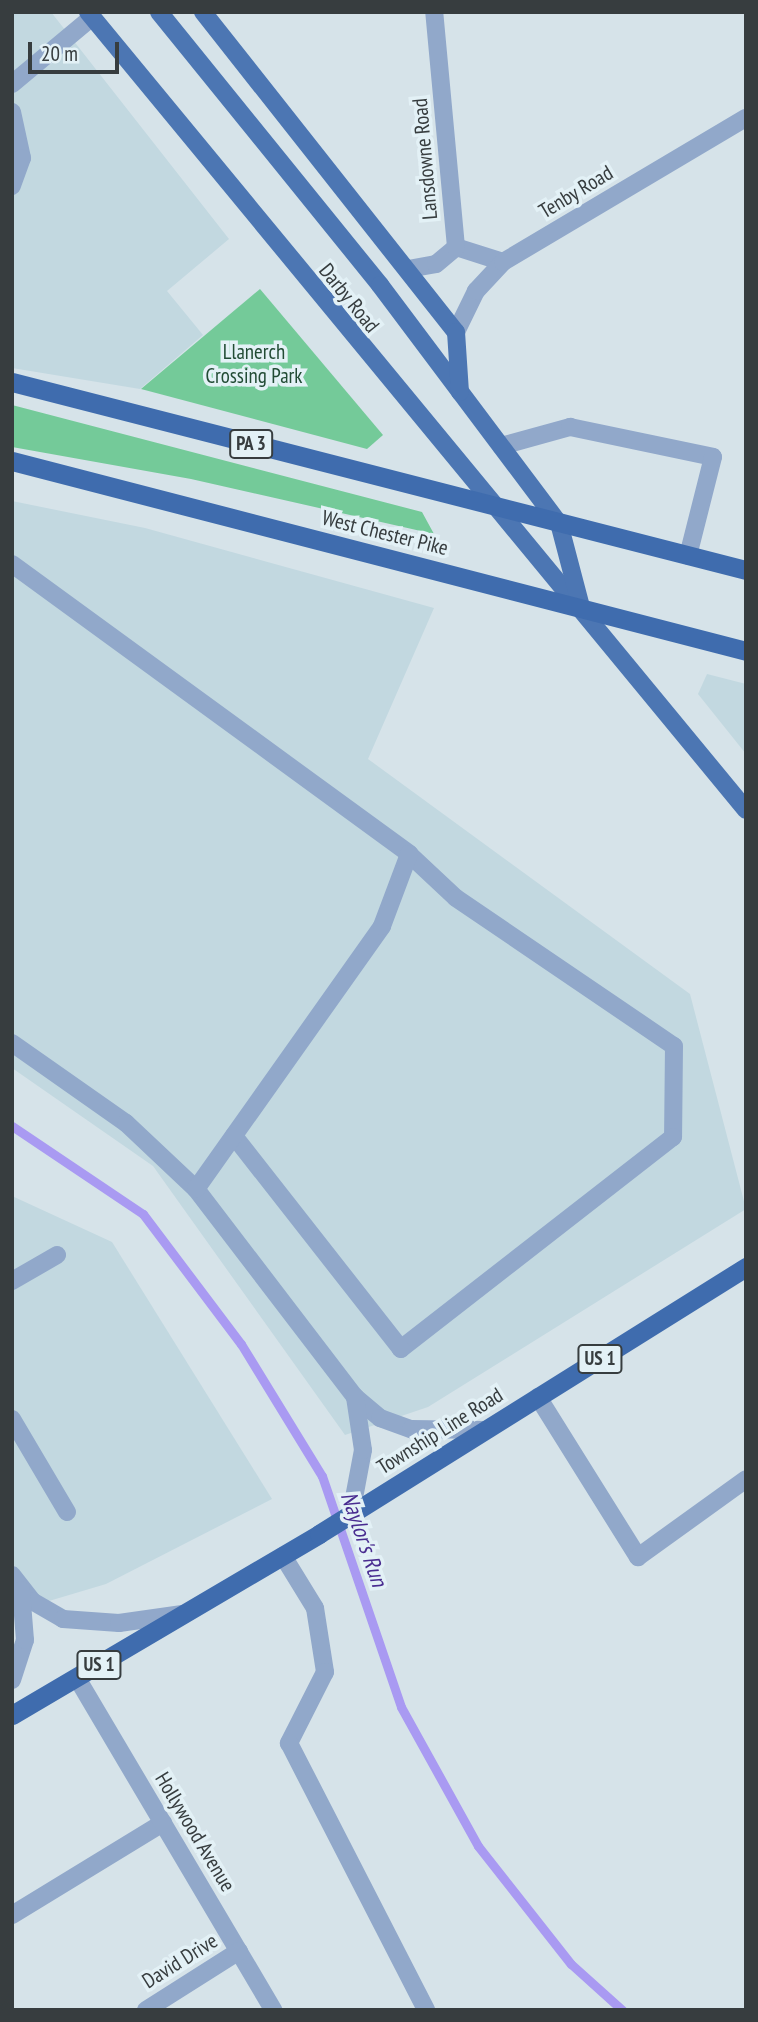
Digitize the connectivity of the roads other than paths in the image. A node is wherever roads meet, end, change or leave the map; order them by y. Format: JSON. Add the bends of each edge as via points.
{"nodes":[{"id":1,"x":159,"y":12,"type":"edge"},
{"id":2,"x":203,"y":12,"type":"edge"},
{"id":3,"x":435,"y":12,"type":"edge"},
{"id":4,"x":90,"y":14,"type":"edge"},
{"id":5,"x":12,"y":84,"type":"edge"},
{"id":6,"x":12,"y":112,"type":"edge"},
{"id":7,"x":746,"y":118,"type":"edge"},
{"id":8,"x":12,"y":186,"type":"edge"},
{"id":9,"x":456,"y":247,"type":"junction"},
{"id":10,"x":503,"y":262,"type":"junction"},
{"id":11,"x":408,"y":269,"type":"junction"},
{"id":12,"x":456,"y":332,"type":"junction"},
{"id":13,"x":12,"y":382,"type":"edge"},
{"id":14,"x":460,"y":392,"type":"junction"},
{"id":15,"x":501,"y":446,"type":"junction"},
{"id":16,"x":12,"y":461,"type":"edge"},
{"id":17,"x":490,"y":505,"type":"junction"},
{"id":18,"x":559,"y":523,"type":"junction"},
{"id":19,"x":688,"y":556,"type":"junction"},
{"id":20,"x":12,"y":564,"type":"edge"},
{"id":21,"x":746,"y":570,"type":"edge"},
{"id":22,"x":581,"y":607,"type":"junction"},
{"id":23,"x":746,"y":651,"type":"edge"},
{"id":24,"x":746,"y":810,"type":"edge"},
{"id":25,"x":409,"y":854,"type":"junction"},
{"id":26,"x":12,"y":1043,"type":"edge"},
{"id":27,"x":234,"y":1136,"type":"junction"},
{"id":28,"x":197,"y":1189,"type":"junction"},
{"id":29,"x":57,"y":1255,"type":"dead end"},
{"id":30,"x":746,"y":1267,"type":"edge"},
{"id":31,"x":12,"y":1280,"type":"edge"},
{"id":32,"x":355,"y":1397,"type":"junction"},
{"id":33,"x":538,"y":1397,"type":"junction"},
{"id":34,"x":12,"y":1419,"type":"edge"},
{"id":35,"x":485,"y":1430,"type":"junction"},
{"id":36,"x":746,"y":1479,"type":"edge"},
{"id":37,"x":67,"y":1512,"type":"dead end"},
{"id":38,"x":351,"y":1514,"type":"junction"},
{"id":39,"x":283,"y":1556,"type":"junction"},
{"id":40,"x":17,"y":1582,"type":"edge"},
{"id":41,"x":186,"y":1613,"type":"junction"},
{"id":42,"x":77,"y":1678,"type":"junction"},
{"id":43,"x":12,"y":1680,"type":"edge"},
{"id":44,"x":12,"y":1715,"type":"edge"},
{"id":45,"x":163,"y":1823,"type":"junction"},
{"id":46,"x":12,"y":1915,"type":"edge"},
{"id":47,"x":239,"y":1951,"type":"junction"},
{"id":48,"x":146,"y":2010,"type":"edge"},
{"id":49,"x":273,"y":2010,"type":"edge"},
{"id":50,"x":426,"y":2010,"type":"edge"}],
"edges":[{"from":1,"to":14,"type":"main road","name":"Darby Road"},
{"from":2,"to":11,"type":"main road"},
{"from":3,"to":9,"type":"street","name":"Lansdowne Road"},
{"from":4,"to":5,"type":"street"},
{"from":4,"to":17,"type":"main road","name":"Darby Road"},
{"from":6,"to":8,"type":"street","via":[[22,159]]},
{"from":7,"to":10,"type":"street","name":"Tenby Road"},
{"from":9,"to":10,"type":"street"},
{"from":9,"to":11,"type":"street","name":"Lansdowne Road","via":[[436,264]]},
{"from":10,"to":12,"type":"street","name":"Tenby Road","via":[[476,291]]},
{"from":11,"to":12,"type":"main road"},
{"from":12,"to":14,"type":"main road"},
{"from":13,"to":17,"type":"highway","number":"PA 3"},
{"from":14,"to":15,"type":"main road","name":"Darby Road"},
{"from":15,"to":18,"type":"main road","name":"Darby Road"},
{"from":15,"to":19,"type":"street","via":[[570,427],[713,457]]},
{"from":16,"to":22,"type":"highway","name":"West Chester Pike"},
{"from":17,"to":18,"type":"highway","number":"PA 3"},
{"from":17,"to":22,"type":"main road","name":"Darby Road"},
{"from":18,"to":19,"type":"highway","number":"PA 3"},
{"from":18,"to":22,"type":"main road","name":"Darby Road"},
{"from":19,"to":21,"type":"highway","number":"PA 3"},
{"from":20,"to":25,"type":"street"},
{"from":22,"to":23,"type":"highway","name":"West Chester Pike"},
{"from":22,"to":24,"type":"main road","name":"Darby Road"},
{"from":25,"to":27,"type":"street","via":[[382,926]]},
{"from":25,"to":27,"type":"street","via":[[456,898],[674,1046],[673,1136],[401,1349]]},
{"from":26,"to":28,"type":"street","via":[[126,1123]]},
{"from":27,"to":28,"type":"street"},
{"from":28,"to":32,"type":"street"},
{"from":29,"to":31,"type":"street"},
{"from":30,"to":33,"type":"highway","name":"Township Line Road","number":"US 1"},
{"from":32,"to":35,"type":"street","via":[[380,1418],[411,1429]]},
{"from":32,"to":38,"type":"street","via":[[363,1450]]},
{"from":33,"to":35,"type":"highway","name":"Township Line Road","number":"US 1"},
{"from":33,"to":36,"type":"street","via":[[638,1557]]},
{"from":34,"to":37,"type":"street"},
{"from":35,"to":38,"type":"highway","name":"Township Line Road","number":"US 1"},
{"from":38,"to":39,"type":"highway","name":"Township Line Road","number":"US 1"},
{"from":39,"to":41,"type":"highway","name":"Township Line Road","number":"US 1"},
{"from":39,"to":50,"type":"street","via":[[315,1608],[325,1672],[289,1743]]},
{"from":40,"to":41,"type":"street","via":[[45,1610],[75,1621]]},
{"from":40,"to":43,"type":"street","via":[[25,1640]]},
{"from":41,"to":42,"type":"highway","name":"Township Line Road","number":"US 1"},
{"from":42,"to":44,"type":"highway","name":"Township Line Road","number":"US 1"},
{"from":42,"to":45,"type":"street","name":"Hollywood Avenue"},
{"from":45,"to":46,"type":"street"},
{"from":45,"to":47,"type":"street","name":"Hollywood Avenue"},
{"from":47,"to":48,"type":"street","name":"David Drive"},
{"from":47,"to":49,"type":"street","name":"Hollywood Avenue"}]}
